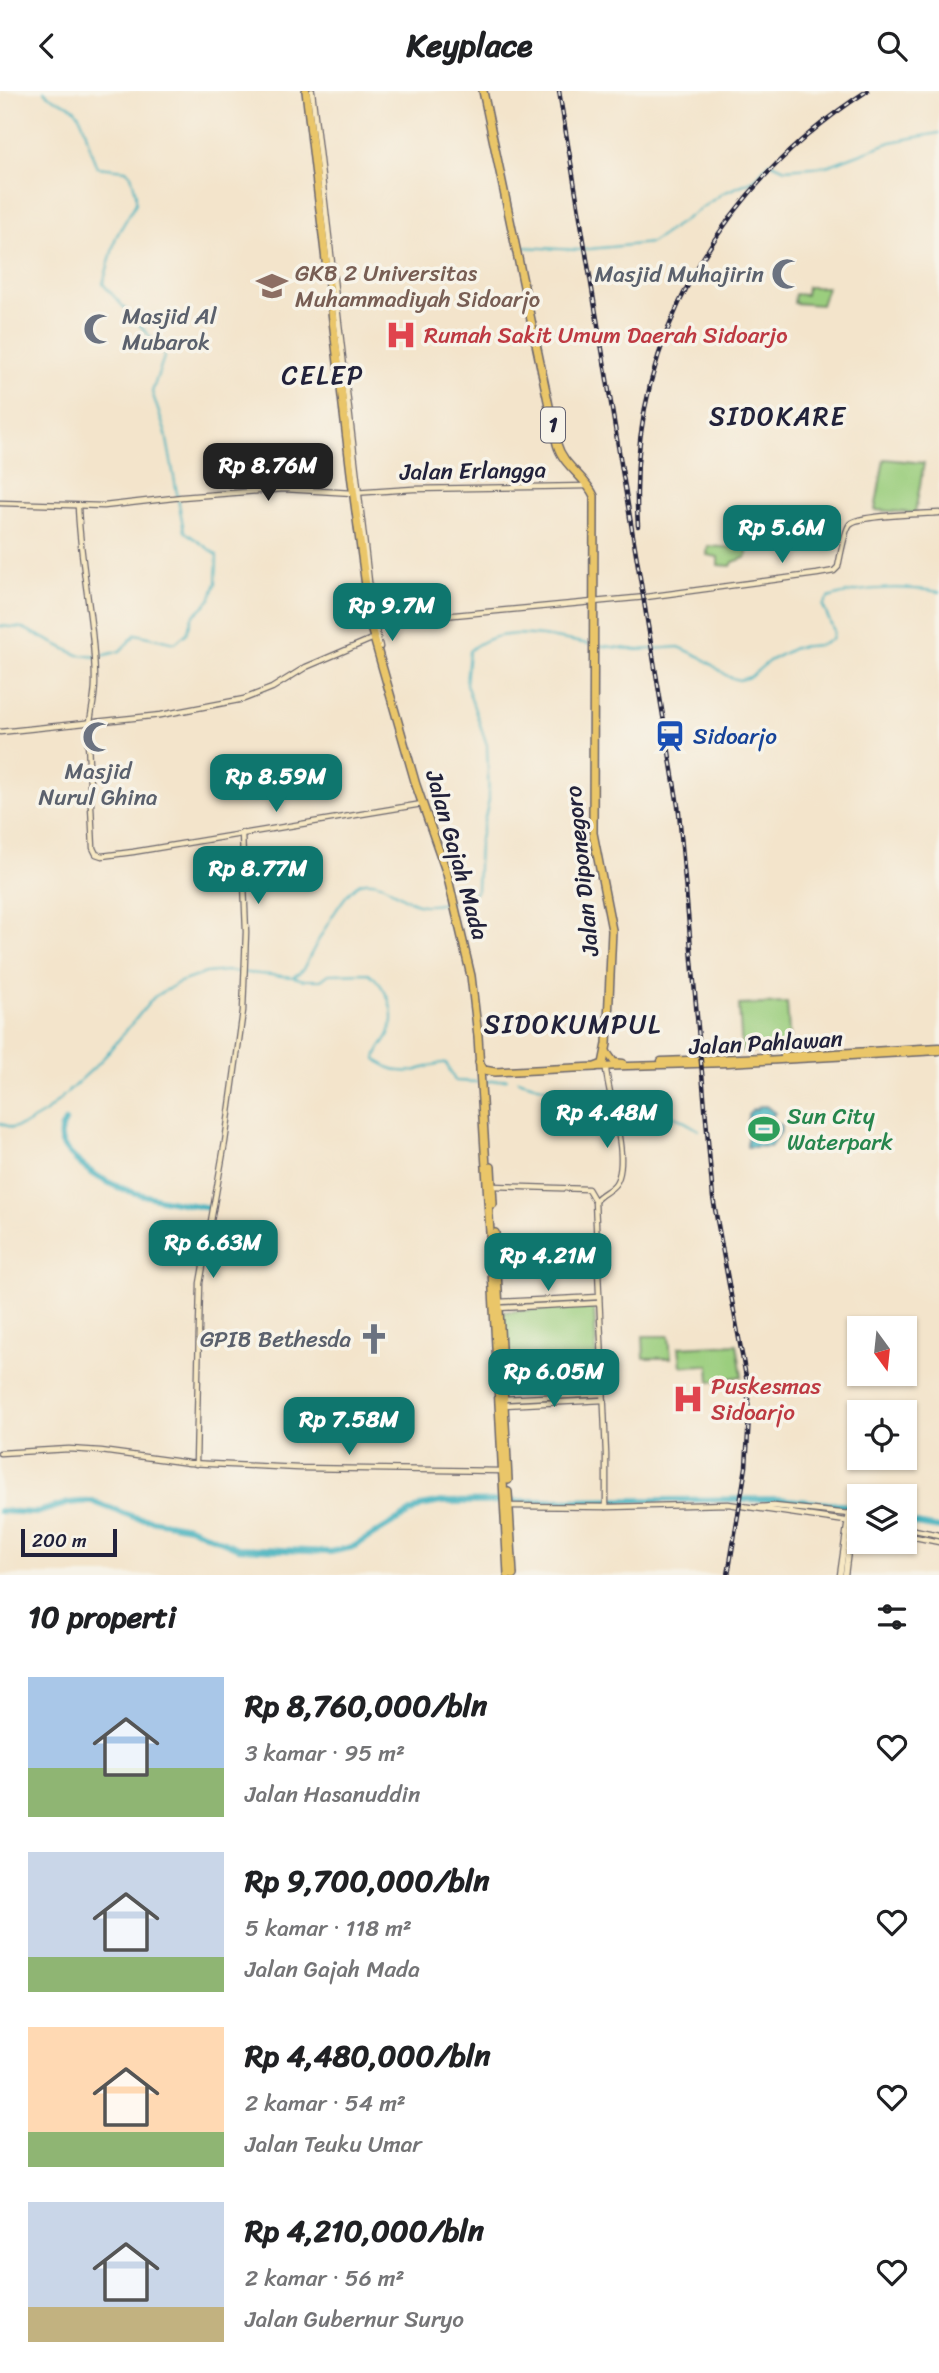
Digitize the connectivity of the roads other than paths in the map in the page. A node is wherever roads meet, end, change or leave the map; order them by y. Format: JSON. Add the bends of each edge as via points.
{"nodes":[{"id":1,"x":306,"y":91,"type":"edge"},
{"id":2,"x":312,"y":91,"type":"edge"},
{"id":3,"x":483,"y":91,"type":"edge"},
{"id":4,"x":327,"y":245,"type":"junction"},
{"id":5,"x":588,"y":486,"type":"junction"},
{"id":6,"x":355,"y":493,"type":"junction"},
{"id":7,"x":0,"y":503,"type":"edge"},
{"id":8,"x":78,"y":506,"type":"junction"},
{"id":9,"x":939,"y":513,"type":"edge"},
{"id":10,"x":594,"y":602,"type":"junction"},
{"id":11,"x":380,"y":622,"type":"junction"},
{"id":12,"x":374,"y":638,"type":"junction"},
{"id":13,"x":383,"y":663,"type":"junction"},
{"id":14,"x":90,"y":722,"type":"junction"},
{"id":15,"x":0,"y":731,"type":"edge"},
{"id":16,"x":423,"y":804,"type":"junction"},
{"id":17,"x":242,"y":833,"type":"junction"},
{"id":18,"x":939,"y":1049,"type":"edge"},
{"id":19,"x":607,"y":1052,"type":"junction"},
{"id":20,"x":892,"y":1052,"type":"junction"},
{"id":21,"x":479,"y":1061,"type":"junction"},
{"id":22,"x":619,"y":1063,"type":"junction"},
{"id":23,"x":596,"y":1067,"type":"junction"},
{"id":24,"x":606,"y":1069,"type":"junction"},
{"id":25,"x":492,"y":1074,"type":"junction"},
{"id":26,"x":481,"y":1083,"type":"junction"},
{"id":27,"x":492,"y":1186,"type":"junction"},
{"id":28,"x":588,"y":1189,"type":"junction"},
{"id":29,"x":607,"y":1191,"type":"junction"},
{"id":30,"x":595,"y":1201,"type":"junction"},
{"id":31,"x":599,"y":1300,"type":"junction"},
{"id":32,"x":496,"y":1305,"type":"junction"},
{"id":33,"x":603,"y":1397,"type":"junction"},
{"id":34,"x":502,"y":1401,"type":"junction"},
{"id":35,"x":0,"y":1453,"type":"edge"},
{"id":36,"x":196,"y":1464,"type":"junction"},
{"id":37,"x":502,"y":1471,"type":"junction"},
{"id":38,"x":506,"y":1501,"type":"junction"},
{"id":39,"x":606,"y":1501,"type":"junction"},
{"id":40,"x":774,"y":1509,"type":"junction"},
{"id":41,"x":847,"y":1514,"type":"edge"},
{"id":42,"x":847,"y":1520,"type":"edge"},
{"id":43,"x":917,"y":1530,"type":"edge"},
{"id":44,"x":939,"y":1535,"type":"edge"},
{"id":45,"x":917,"y":1537,"type":"edge"},
{"id":46,"x":847,"y":1541,"type":"edge"},
{"id":47,"x":939,"y":1542,"type":"edge"},
{"id":48,"x":510,"y":1575,"type":"edge"},
{"id":49,"x":842,"y":1575,"type":"edge"}],
"edges":[{"from":1,"to":4,"type":"highway","name":"Jalan Gajah Mada"},
{"from":2,"to":4,"type":"main road"},
{"from":3,"to":5,"type":"highway","number":"1","via":[[557,444],[562,458]]},
{"from":4,"to":6,"type":"highway","name":"Jalan Gajah Mada"},
{"from":5,"to":6,"type":"main road","name":"Jalan Erlangga"},
{"from":5,"to":10,"type":"highway","name":"Jalan Diponegoro","via":[[595,504]]},
{"from":6,"to":8,"type":"main road","name":"Jalan Erlangga","via":[[284,489]]},
{"from":6,"to":11,"type":"main road","name":"Jalan Gajah Mada","via":[[373,613]]},
{"from":6,"to":12,"type":"highway","name":"Jalan Gajah Mada"},
{"from":7,"to":8,"type":"main road","name":"Jalan Erlangga"},
{"from":8,"to":14,"type":"main road","via":[[94,657]]},
{"from":9,"to":10,"type":"main road","via":[[853,522],[834,571]]},
{"from":10,"to":11,"type":"main road"},
{"from":10,"to":19,"type":"highway","name":"Jalan Diponegoro","via":[[593,833],[612,930]]},
{"from":11,"to":13,"type":"main road","name":"Jalan Gajah Mada","via":[[376,629]]},
{"from":12,"to":13,"type":"highway","name":"Jalan Gajah Mada"},
{"from":12,"to":14,"type":"main road","via":[[244,699],[161,715]]},
{"from":13,"to":16,"type":"highway","name":"Jalan Gajah Mada"},
{"from":14,"to":15,"type":"main road"},
{"from":14,"to":17,"type":"main road","via":[[96,854]]},
{"from":16,"to":17,"type":"main road"},
{"from":16,"to":21,"type":"highway","name":"Jalan Gajah Mada","via":[[443,860],[471,976]]},
{"from":17,"to":36,"type":"main road","via":[[243,1011],[200,1283]]},
{"from":18,"to":20,"type":"main road","name":"Jalan Pahlawan"},
{"from":19,"to":22,"type":"main road"},
{"from":19,"to":23,"type":"highway","via":[[603,1064]]},
{"from":20,"to":22,"type":"main road","name":"Jalan Pahlawan"},
{"from":20,"to":24,"type":"main road","name":"Jalan Pahlawan"},
{"from":21,"to":25,"type":"highway"},
{"from":21,"to":26,"type":"highway","name":"Jalan Gajah Mada"},
{"from":22,"to":24,"type":"main road"},
{"from":23,"to":24,"type":"main road","name":"Jalan Pahlawan"},
{"from":23,"to":25,"type":"highway"},
{"from":24,"to":29,"type":"main road","via":[[620,1164],[617,1182]]},
{"from":25,"to":26,"type":"highway"},
{"from":26,"to":27,"type":"highway"},
{"from":26,"to":32,"type":"highway"},
{"from":27,"to":28,"type":"main road"},
{"from":27,"to":32,"type":"highway"},
{"from":28,"to":29,"type":"main road"},
{"from":28,"to":30,"type":"main road"},
{"from":29,"to":30,"type":"main road"},
{"from":30,"to":31,"type":"main road"},
{"from":31,"to":32,"type":"main road"},
{"from":31,"to":33,"type":"main road"},
{"from":32,"to":34,"type":"highway"},
{"from":33,"to":34,"type":"main road"},
{"from":33,"to":39,"type":"main road"},
{"from":34,"to":37,"type":"highway"},
{"from":34,"to":38,"type":"highway"},
{"from":35,"to":36,"type":"main road","via":[[69,1449]]},
{"from":36,"to":37,"type":"main road"},
{"from":37,"to":38,"type":"highway"},
{"from":38,"to":39,"type":"main road"},
{"from":38,"to":48,"type":"highway"},
{"from":39,"to":40,"type":"main road"},
{"from":40,"to":41,"type":"main road"},
{"from":40,"to":42,"type":"main road"},
{"from":43,"to":44,"type":"main road"},
{"from":45,"to":47,"type":"main road"},
{"from":46,"to":49,"type":"main road"}]}
